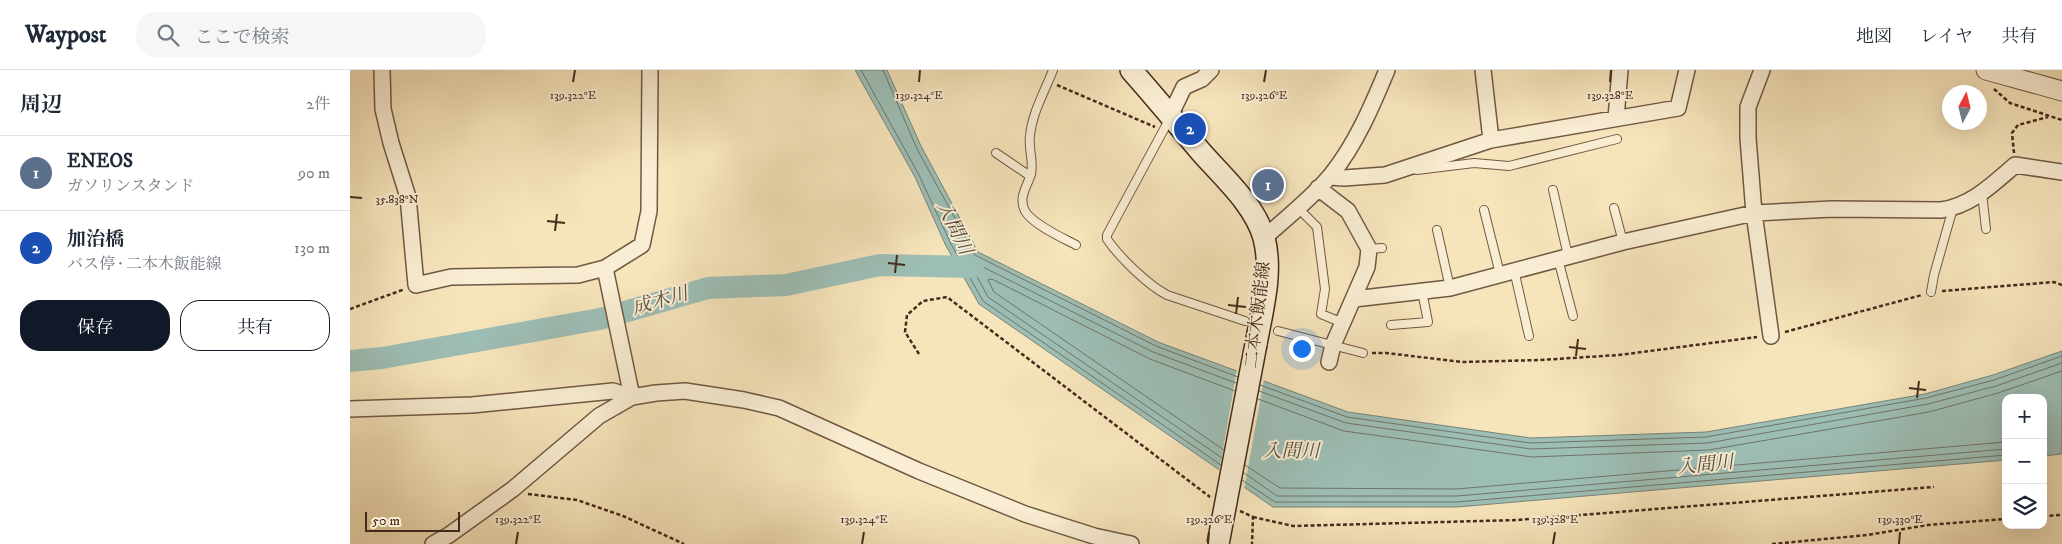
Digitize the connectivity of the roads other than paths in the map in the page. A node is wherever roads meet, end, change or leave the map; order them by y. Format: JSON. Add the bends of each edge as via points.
{"nodes":[{"id":1,"x":382,"y":70,"type":"edge"},
{"id":2,"x":650,"y":70,"type":"edge"},
{"id":3,"x":1053,"y":70,"type":"edge"},
{"id":4,"x":1131,"y":70,"type":"edge"},
{"id":5,"x":1211,"y":70,"type":"edge"},
{"id":6,"x":1388,"y":70,"type":"edge"},
{"id":7,"x":1483,"y":70,"type":"edge"},
{"id":8,"x":1620,"y":70,"type":"edge"},
{"id":9,"x":1687,"y":70,"type":"edge"},
{"id":10,"x":1762,"y":70,"type":"edge"},
{"id":11,"x":1986,"y":70,"type":"edge"},
{"id":12,"x":2062,"y":91,"type":"edge"},
{"id":13,"x":1616,"y":118,"type":"junction"},
{"id":14,"x":1167,"y":123,"type":"junction"},
{"id":15,"x":1617,"y":139,"type":"dead end"},
{"id":16,"x":1491,"y":140,"type":"junction"},
{"id":17,"x":996,"y":153,"type":"dead end"},
{"id":18,"x":2062,"y":172,"type":"edge"},
{"id":19,"x":1385,"y":175,"type":"junction"},
{"id":20,"x":1030,"y":176,"type":"junction"},
{"id":21,"x":1330,"y":176,"type":"junction"},
{"id":22,"x":1318,"y":188,"type":"junction"},
{"id":23,"x":1553,"y":190,"type":"dead end"},
{"id":24,"x":1982,"y":193,"type":"junction"},
{"id":25,"x":1298,"y":207,"type":"junction"},
{"id":26,"x":1614,"y":208,"type":"dead end"},
{"id":27,"x":1953,"y":208,"type":"junction"},
{"id":28,"x":1484,"y":210,"type":"dead end"},
{"id":29,"x":1754,"y":213,"type":"junction"},
{"id":30,"x":1986,"y":229,"type":"dead end"},
{"id":31,"x":1437,"y":230,"type":"dead end"},
{"id":32,"x":1264,"y":238,"type":"junction"},
{"id":33,"x":1622,"y":242,"type":"junction"},
{"id":34,"x":1076,"y":245,"type":"dead end"},
{"id":35,"x":1563,"y":257,"type":"junction"},
{"id":36,"x":605,"y":268,"type":"junction"},
{"id":37,"x":1507,"y":272,"type":"junction"},
{"id":38,"x":1450,"y":288,"type":"junction"},
{"id":39,"x":1422,"y":291,"type":"junction"},
{"id":40,"x":1931,"y":292,"type":"road end"},
{"id":41,"x":1354,"y":299,"type":"junction"},
{"id":42,"x":1573,"y":316,"type":"dead end"},
{"id":43,"x":1245,"y":321,"type":"dead end"},
{"id":44,"x":1343,"y":323,"type":"junction"},
{"id":45,"x":1391,"y":325,"type":"dead end"},
{"id":46,"x":1278,"y":331,"type":"dead end"},
{"id":47,"x":1529,"y":336,"type":"dead end"},
{"id":48,"x":1771,"y":336,"type":"road end"},
{"id":49,"x":1333,"y":346,"type":"junction"},
{"id":50,"x":1363,"y":353,"type":"road end"},
{"id":51,"x":1329,"y":362,"type":"dead end"},
{"id":52,"x":632,"y":397,"type":"junction"},
{"id":53,"x":350,"y":409,"type":"edge"},
{"id":54,"x":433,"y":544,"type":"edge"},
{"id":55,"x":1131,"y":544,"type":"edge"},
{"id":56,"x":1218,"y":544,"type":"edge"}],
"edges":[{"from":1,"to":36,"type":"street","via":[[383,109],[408,197],[416,285],[451,277],[578,275]]},
{"from":2,"to":36,"type":"street","via":[[647,228],[642,245]]},
{"from":3,"to":20,"type":"lane","via":[[1031,127]]},
{"from":4,"to":14,"type":"main road","name":"二本木飯能線"},
{"from":5,"to":14,"type":"street","via":[[1202,79],[1184,87]]},
{"from":6,"to":21,"type":"street","via":[[1355,140]]},
{"from":7,"to":16,"type":"street"},
{"from":8,"to":13,"type":"street"},
{"from":9,"to":13,"type":"street","via":[[1678,108]]},
{"from":10,"to":29,"type":"street","via":[[1748,107]]},
{"from":11,"to":12,"type":"street"},
{"from":13,"to":16,"type":"street"},
{"from":14,"to":32,"type":"main road","name":"二本木飯能線","via":[[1242,200]]},
{"from":14,"to":43,"type":"lane","via":[[1107,239],[1157,290]]},
{"from":15,"to":19,"type":"lane","via":[[1509,166],[1474,163]]},
{"from":16,"to":19,"type":"street"},
{"from":17,"to":20,"type":"lane"},
{"from":18,"to":24,"type":"street","via":[[2016,165]]},
{"from":19,"to":21,"type":"street"},
{"from":20,"to":34,"type":"lane","via":[[1022,203],[1026,213]]},
{"from":21,"to":22,"type":"street"},
{"from":22,"to":25,"type":"street"},
{"from":22,"to":41,"type":"street","via":[[1348,211],[1376,249]]},
{"from":23,"to":35,"type":"lane"},
{"from":24,"to":27,"type":"street"},
{"from":24,"to":30,"type":"lane"},
{"from":25,"to":32,"type":"street"},
{"from":25,"to":44,"type":"lane","via":[[1317,226],[1325,289],[1321,314]]},
{"from":26,"to":33,"type":"lane"},
{"from":27,"to":29,"type":"street"},
{"from":27,"to":40,"type":"lane"},
{"from":28,"to":37,"type":"lane"},
{"from":29,"to":33,"type":"street"},
{"from":29,"to":48,"type":"street"},
{"from":31,"to":38,"type":"lane"},
{"from":32,"to":56,"type":"main road","name":"二本木飯能線","bridge":true,"via":[[1266,273],[1256,344]]},
{"from":33,"to":35,"type":"street"},
{"from":35,"to":37,"type":"street"},
{"from":35,"to":42,"type":"lane"},
{"from":36,"to":52,"type":"street"},
{"from":37,"to":38,"type":"street"},
{"from":37,"to":47,"type":"lane"},
{"from":38,"to":39,"type":"street"},
{"from":39,"to":41,"type":"street"},
{"from":39,"to":45,"type":"lane","via":[[1428,322]]},
{"from":41,"to":44,"type":"street"},
{"from":44,"to":49,"type":"street"},
{"from":46,"to":49,"type":"lane"},
{"from":49,"to":50,"type":"lane"},
{"from":49,"to":51,"type":"street"},
{"from":52,"to":53,"type":"street","via":[[613,391],[472,405]]},
{"from":52,"to":54,"type":"street","via":[[599,416],[513,489]]},
{"from":52,"to":55,"type":"street","via":[[685,391],[779,408],[1025,514]]}]}
